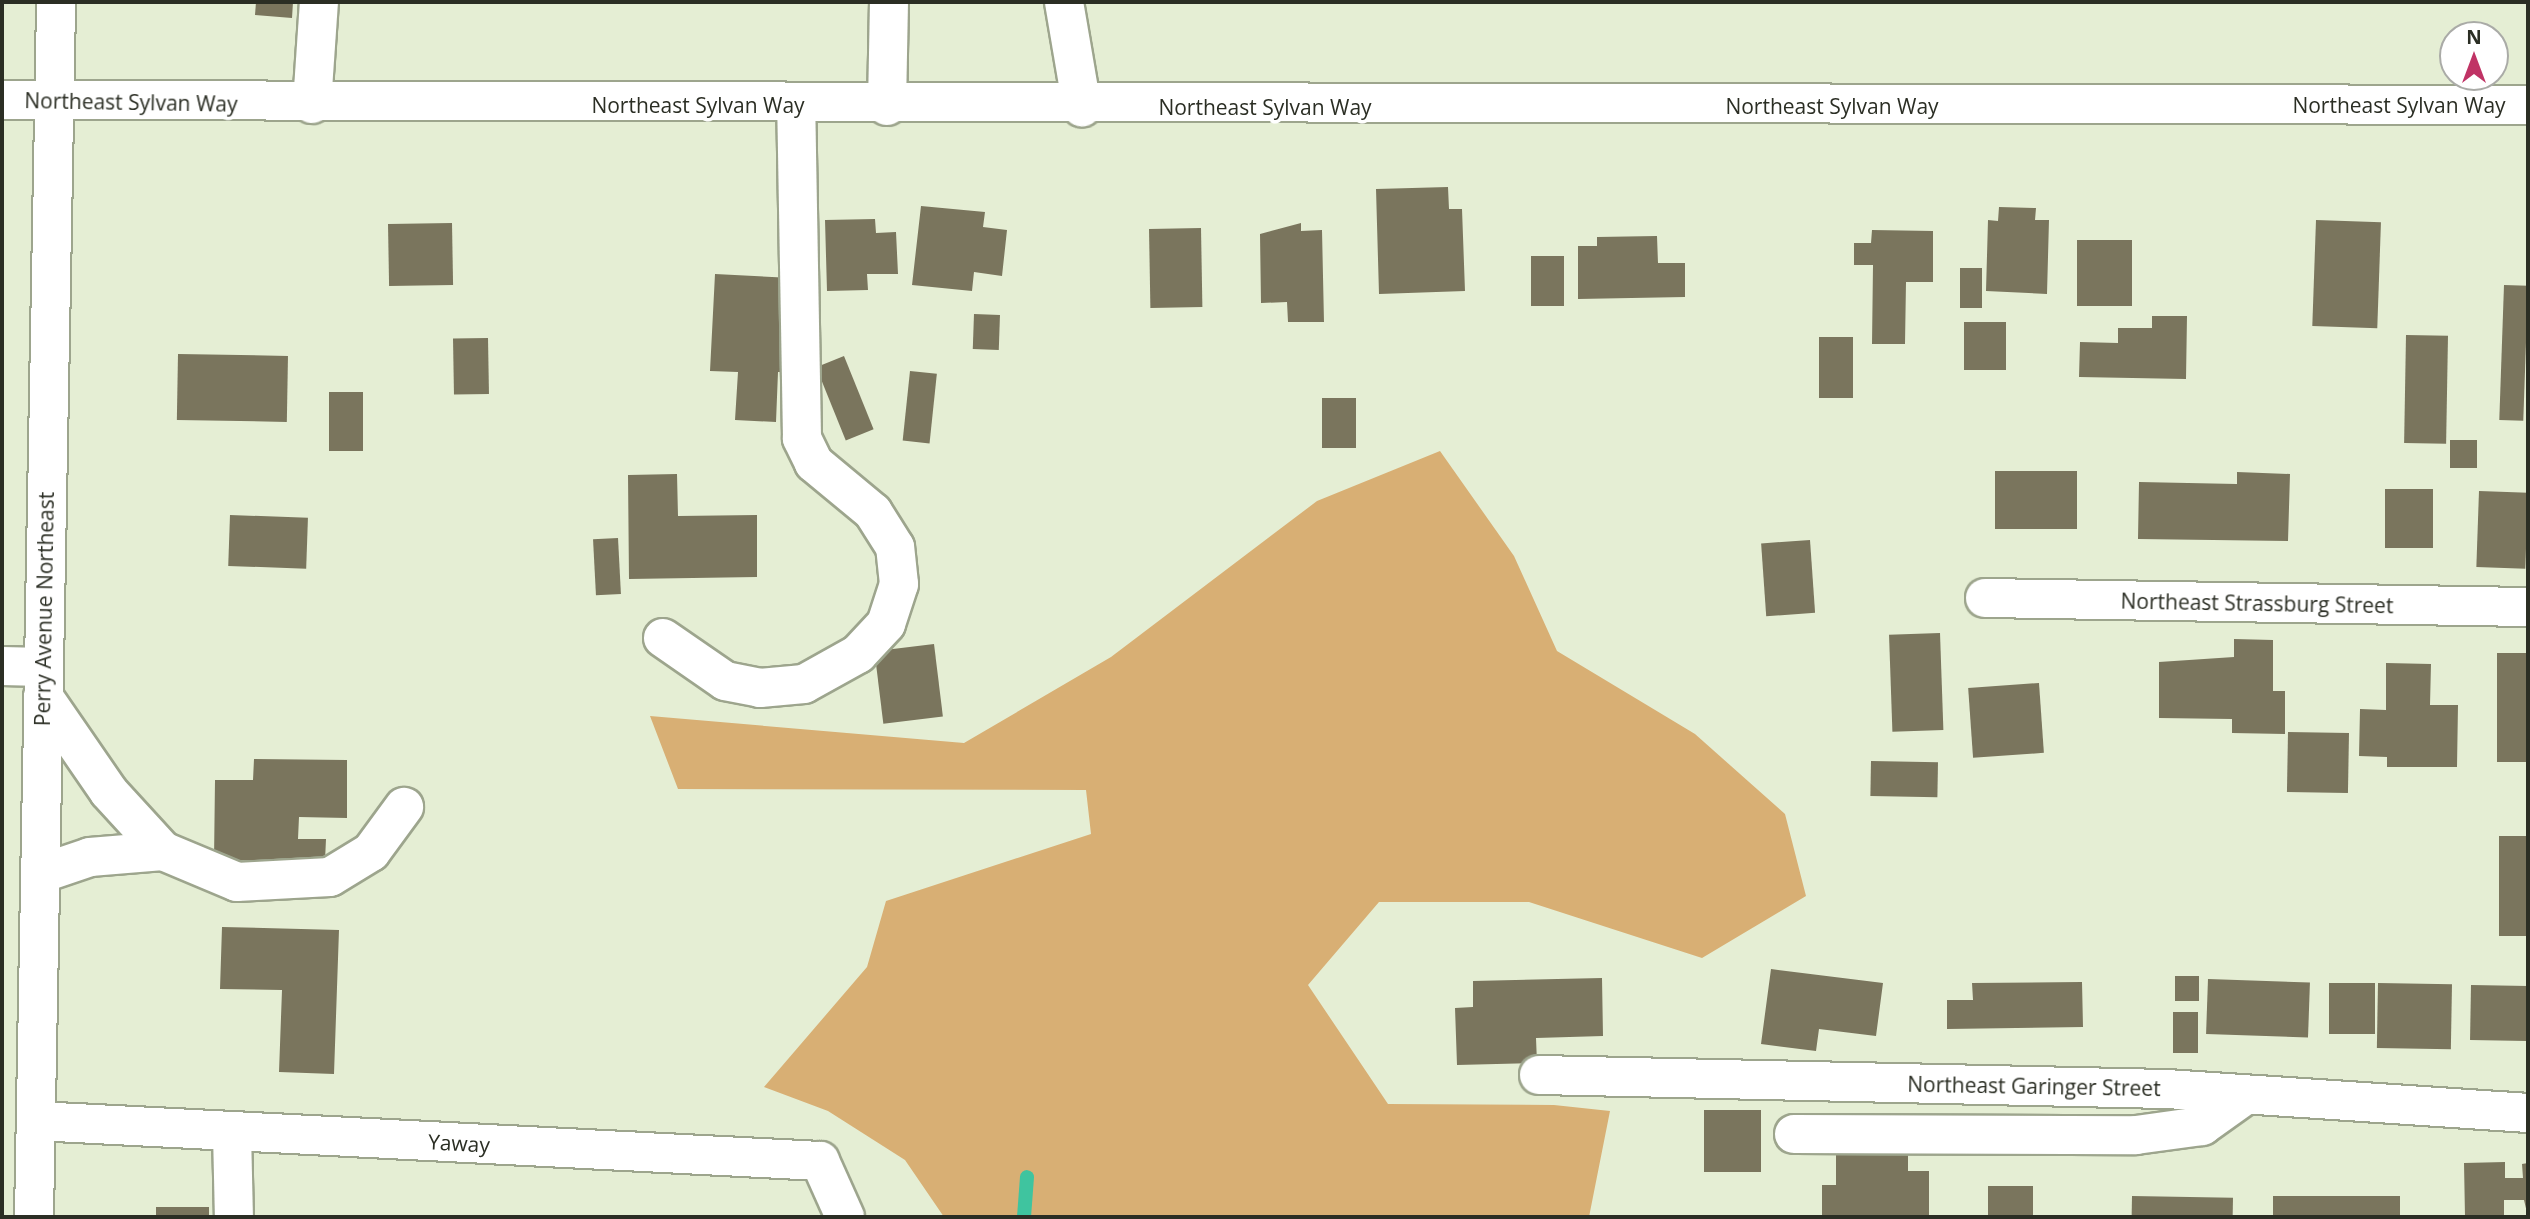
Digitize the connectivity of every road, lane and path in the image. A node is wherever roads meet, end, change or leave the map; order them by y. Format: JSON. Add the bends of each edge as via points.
{"nodes":[{"id":1,"x":56,"y":2,"type":"edge"},
{"id":2,"x":319,"y":2,"type":"edge"},
{"id":3,"x":889,"y":2,"type":"edge"},
{"id":4,"x":1063,"y":2,"type":"edge"},
{"id":5,"x":2,"y":100,"type":"edge"},
{"id":6,"x":54,"y":102,"type":"junction"},
{"id":7,"x":312,"y":104,"type":"junction"},
{"id":8,"x":796,"y":105,"type":"junction"},
{"id":9,"x":2528,"y":105,"type":"edge"},
{"id":10,"x":887,"y":106,"type":"junction"},
{"id":11,"x":1082,"y":107,"type":"junction"},
{"id":12,"x":1985,"y":598,"type":"dead end"},
{"id":13,"x":2528,"y":607,"type":"edge"},
{"id":14,"x":663,"y":638,"type":"dead end"},
{"id":15,"x":2,"y":666,"type":"edge"},
{"id":16,"x":43,"y":682,"type":"junction"},
{"id":17,"x":404,"y":807,"type":"dead end"},
{"id":18,"x":163,"y":851,"type":"junction"},
{"id":19,"x":40,"y":874,"type":"junction"},
{"id":20,"x":1539,"y":1075,"type":"dead end"},
{"id":21,"x":2244,"y":1096,"type":"junction"},
{"id":22,"x":2528,"y":1114,"type":"edge"},
{"id":23,"x":36,"y":1121,"type":"junction"},
{"id":24,"x":232,"y":1132,"type":"junction"},
{"id":25,"x":1794,"y":1134,"type":"dead end"},
{"id":26,"x":34,"y":1217,"type":"edge"},
{"id":27,"x":234,"y":1217,"type":"edge"},
{"id":28,"x":845,"y":1217,"type":"edge"}],
"edges":[{"from":1,"to":6,"type":"main road","name":"Perry Avenue Northeast"},
{"from":2,"to":7,"type":"main road"},
{"from":3,"to":10,"type":"main road"},
{"from":4,"to":11,"type":"main road"},
{"from":5,"to":6,"type":"main road","name":"Northeast Sylvan Way"},
{"from":6,"to":7,"type":"main road","name":"Northeast Sylvan Way"},
{"from":6,"to":16,"type":"main road","name":"Perry Avenue Northeast"},
{"from":7,"to":8,"type":"main road","name":"Northeast Sylvan Way"},
{"from":8,"to":10,"type":"main road","name":"Northeast Sylvan Way"},
{"from":8,"to":14,"type":"main road","via":[[802,438],[814,463],[873,512],[895,547],[899,583],[886,624],[858,654],[804,684],[760,688],[724,681]]},
{"from":9,"to":11,"type":"main road","name":"Northeast Sylvan Way"},
{"from":10,"to":11,"type":"main road","name":"Northeast Sylvan Way"},
{"from":12,"to":13,"type":"main road","name":"Northeast Strassburg Street"},
{"from":15,"to":16,"type":"main road"},
{"from":16,"to":18,"type":"main road","via":[[109,792]]},
{"from":16,"to":19,"type":"main road","name":"Perry Avenue Northeast"},
{"from":17,"to":18,"type":"main road","via":[[371,852],[330,877],[237,882]]},
{"from":18,"to":19,"type":"main road","via":[[90,857]]},
{"from":19,"to":23,"type":"main road","name":"Perry Avenue Northeast"},
{"from":20,"to":21,"type":"main road","name":"Northeast Garinger Street"},
{"from":21,"to":22,"type":"main road","name":"Northeast Garinger Street"},
{"from":21,"to":25,"type":"main road","via":[[2202,1126],[2136,1135]]},
{"from":23,"to":24,"type":"main road","name":"Yaway"},
{"from":23,"to":26,"type":"main road","name":"Perry Avenue Northeast"},
{"from":24,"to":27,"type":"main road"},
{"from":24,"to":28,"type":"main road","name":"Yaway","via":[[820,1161]]}]}
